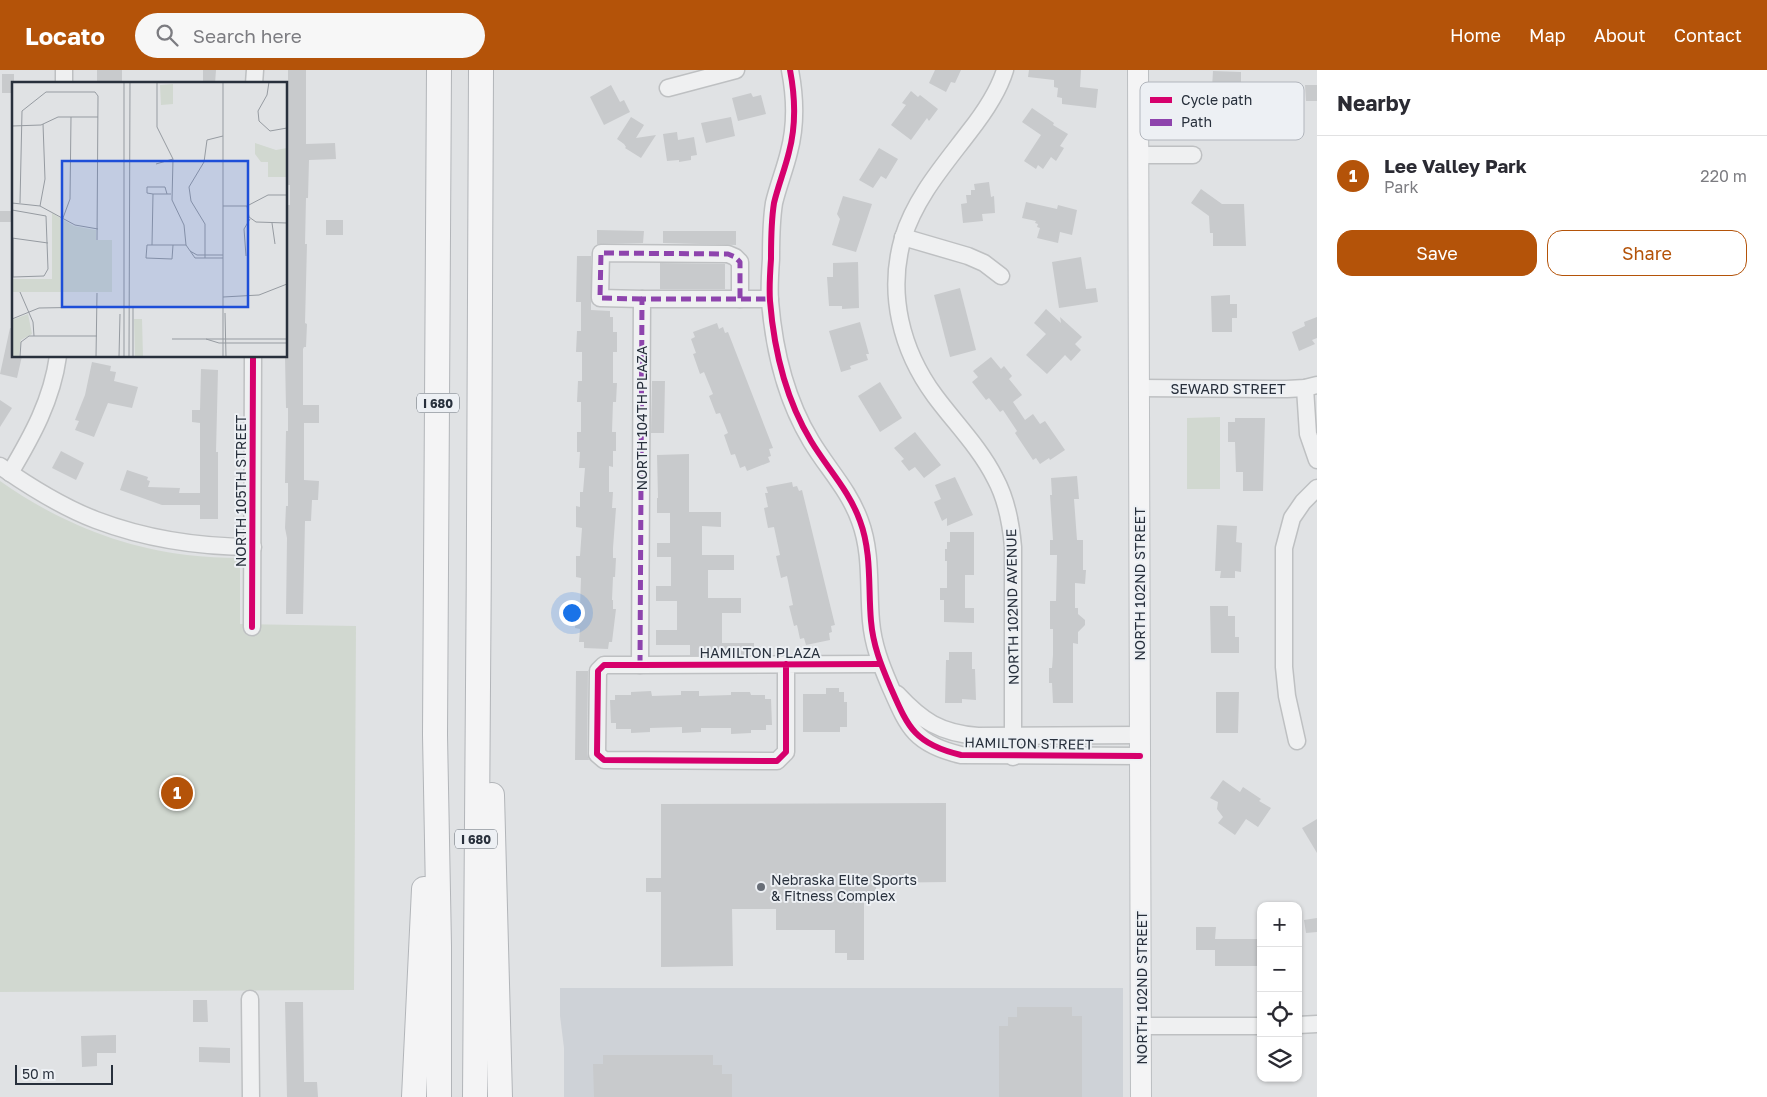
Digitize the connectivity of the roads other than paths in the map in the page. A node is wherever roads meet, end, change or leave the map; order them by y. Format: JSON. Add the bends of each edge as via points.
{"nodes":[{"id":1,"x":439,"y":70,"type":"edge"},
{"id":2,"x":481,"y":70,"type":"edge"},
{"id":3,"x":736,"y":70,"type":"edge"},
{"id":4,"x":790,"y":70,"type":"edge"},
{"id":5,"x":1005,"y":70,"type":"edge"},
{"id":6,"x":1138,"y":70,"type":"edge"},
{"id":7,"x":668,"y":88,"type":"dead end"},
{"id":8,"x":1138,"y":155,"type":"junction"},
{"id":9,"x":1193,"y":155,"type":"dead end"},
{"id":10,"x":903,"y":237,"type":"junction"},
{"id":11,"x":1001,"y":276,"type":"dead end"},
{"id":12,"x":642,"y":299,"type":"junction"},
{"id":13,"x":740,"y":299,"type":"junction"},
{"id":14,"x":770,"y":299,"type":"junction"},
{"id":15,"x":58,"y":358,"type":"edge"},
{"id":16,"x":253,"y":358,"type":"edge"},
{"id":17,"x":1311,"y":386,"type":"edge"},
{"id":18,"x":1138,"y":388,"type":"junction"},
{"id":19,"x":1317,"y":460,"type":"edge"},
{"id":20,"x":5,"y":470,"type":"edge"},
{"id":21,"x":1317,"y":488,"type":"edge"},
{"id":22,"x":253,"y":547,"type":"junction"},
{"id":23,"x":480,"y":581,"type":"junction"},
{"id":24,"x":252,"y":627,"type":"dead end"},
{"id":25,"x":786,"y":664,"type":"junction"},
{"id":26,"x":880,"y":664,"type":"junction"},
{"id":27,"x":640,"y":665,"type":"junction"},
{"id":28,"x":890,"y":687,"type":"junction"},
{"id":29,"x":436,"y":735,"type":"junction"},
{"id":30,"x":1013,"y":735,"type":"junction"},
{"id":31,"x":1140,"y":735,"type":"junction"},
{"id":32,"x":1297,"y":741,"type":"dead end"},
{"id":33,"x":1140,"y":756,"type":"junction"},
{"id":34,"x":1013,"y":757,"type":"junction"},
{"id":35,"x":250,"y":999,"type":"dead end"},
{"id":36,"x":1317,"y":1024,"type":"edge"},
{"id":37,"x":1302,"y":1025,"type":"edge"},
{"id":38,"x":1141,"y":1026,"type":"junction"},
{"id":39,"x":1257,"y":1026,"type":"edge"},
{"id":40,"x":251,"y":1097,"type":"edge"},
{"id":41,"x":414,"y":1097,"type":"edge"},
{"id":42,"x":439,"y":1097,"type":"edge"},
{"id":43,"x":475,"y":1097,"type":"edge"},
{"id":44,"x":500,"y":1097,"type":"edge"},
{"id":45,"x":1141,"y":1097,"type":"edge"}],
"edges":[{"from":1,"to":29,"type":"highway","number":"I 680"},
{"from":2,"to":23,"type":"highway","number":"I 680"},
{"from":3,"to":7,"type":"street"},
{"from":4,"to":14,"type":"street","via":[[793,133],[772,214]]},
{"from":5,"to":10,"type":"street","name":"NORTH 102ND AVENUE","via":[[990,103],[921,198]]},
{"from":6,"to":8,"type":"main road","name":"NORTH 102ND STREET"},
{"from":8,"to":9,"type":"street"},
{"from":8,"to":18,"type":"main road","name":"NORTH 102ND STREET"},
{"from":10,"to":11,"type":"street","via":[[968,256]]},
{"from":10,"to":30,"type":"street","name":"NORTH 102ND AVENUE","via":[[896,291],[910,353],[934,395],[989,467],[1002,492],[1009,516],[1013,547]]},
{"from":12,"to":13,"type":"street"},
{"from":12,"to":13,"type":"street","via":[[600,298],[601,253],[728,254],[740,262]]},
{"from":12,"to":27,"type":"street","name":"NORTH 104TH PLAZA"},
{"from":13,"to":14,"type":"street"},
{"from":14,"to":26,"type":"street","via":[[779,362],[791,399],[805,430],[845,489],[860,521],[867,549],[873,636]]},
{"from":15,"to":20,"type":"street","via":[[46,404],[32,436]]},
{"from":16,"to":22,"type":"street","name":"NORTH 105TH STREET"},
{"from":17,"to":18,"type":"street","name":"SEWARD STREET"},
{"from":17,"to":19,"type":"street","via":[[1308,434]]},
{"from":18,"to":31,"type":"main road","name":"NORTH 102ND STREET"},
{"from":20,"to":22,"type":"street","via":[[61,504],[95,520],[185,542]]},
{"from":21,"to":32,"type":"street","via":[[1292,518],[1284,548],[1284,667]]},
{"from":22,"to":24,"type":"street","name":"NORTH 105TH STREET"},
{"from":23,"to":43,"type":"highway","number":"I 680","via":[[476,731]]},
{"from":23,"to":44,"type":"highway","via":[[492,781]]},
{"from":25,"to":26,"type":"street","name":"HAMILTON PLAZA"},
{"from":25,"to":27,"type":"street","name":"HAMILTON PLAZA"},
{"from":25,"to":27,"type":"street","name":"HAMILTON PLAZA","via":[[786,752],[777,761],[604,760],[597,754],[598,671],[604,665]]},
{"from":26,"to":28,"type":"street"},
{"from":28,"to":30,"type":"street","name":"HAMILTON STREET","via":[[910,708],[940,729],[965,735]]},
{"from":28,"to":34,"type":"street","name":"HAMILTON STREET","via":[[909,726],[930,744],[961,755]]},
{"from":29,"to":41,"type":"highway","via":[[425,867]]},
{"from":29,"to":42,"type":"highway","number":"I 680"},
{"from":30,"to":31,"type":"street","name":"HAMILTON STREET"},
{"from":30,"to":34,"type":"street","name":"NORTH 102ND AVENUE"},
{"from":31,"to":33,"type":"main road","name":"NORTH 102ND STREET"},
{"from":33,"to":34,"type":"street","name":"HAMILTON STREET"},
{"from":33,"to":38,"type":"main road","name":"NORTH 102ND STREET"},
{"from":35,"to":40,"type":"street"},
{"from":36,"to":37,"type":"street"},
{"from":38,"to":39,"type":"street"},
{"from":38,"to":45,"type":"main road","name":"NORTH 102ND STREET"}]}
